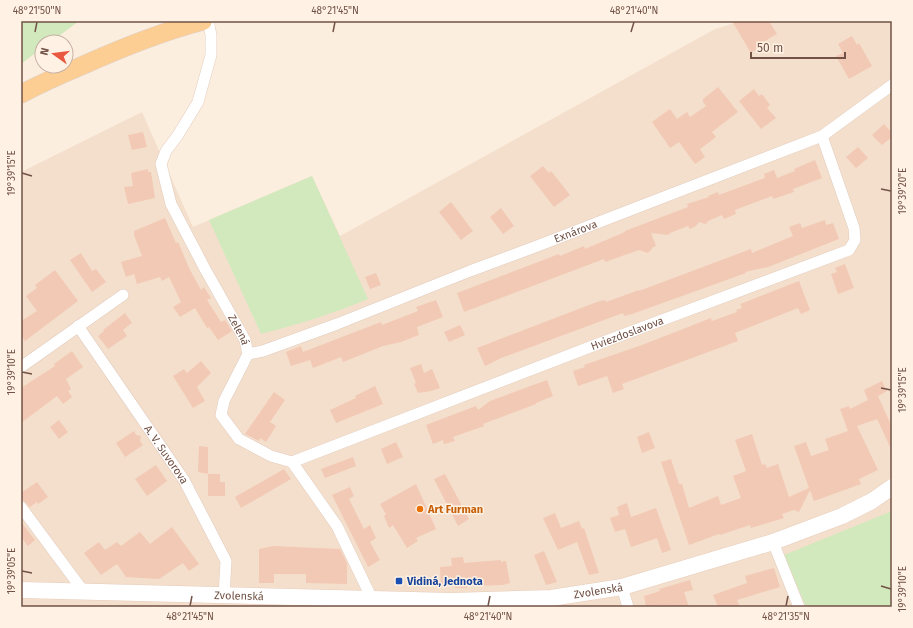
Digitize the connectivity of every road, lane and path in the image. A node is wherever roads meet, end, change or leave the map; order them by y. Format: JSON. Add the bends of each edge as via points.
{"nodes":[{"id":1,"x":208,"y":21,"type":"edge"},
{"id":2,"x":196,"y":23,"type":"edge"},
{"id":3,"x":892,"y":85,"type":"edge"},
{"id":4,"x":21,"y":94,"type":"edge"},
{"id":5,"x":822,"y":136,"type":"junction"},
{"id":6,"x":122,"y":294,"type":"dead end"},
{"id":7,"x":78,"y":326,"type":"junction"},
{"id":8,"x":248,"y":354,"type":"junction"},
{"id":9,"x":21,"y":366,"type":"edge"},
{"id":10,"x":292,"y":462,"type":"junction"},
{"id":11,"x":892,"y":487,"type":"edge"},
{"id":12,"x":21,"y":507,"type":"edge"},
{"id":13,"x":772,"y":542,"type":"junction"},
{"id":14,"x":622,"y":587,"type":"junction"},
{"id":15,"x":21,"y":590,"type":"edge"},
{"id":16,"x":84,"y":592,"type":"junction"},
{"id":17,"x":224,"y":596,"type":"junction"},
{"id":18,"x":372,"y":599,"type":"junction"},
{"id":19,"x":318,"y":603,"type":"edge"},
{"id":20,"x":628,"y":607,"type":"edge"},
{"id":21,"x":799,"y":607,"type":"edge"}],
"edges":[{"from":1,"to":8,"type":"street","name":"Zelená","via":[[211,55],[198,102],[166,151],[161,164],[171,204],[245,340]]},
{"from":2,"to":4,"type":"main road","via":[[145,39],[98,58]]},
{"from":3,"to":5,"type":"street","name":"Exnárova"},
{"from":5,"to":8,"type":"street","name":"Exnárova","via":[[337,324]]},
{"from":5,"to":10,"type":"street","name":"Hviezdoslavova","via":[[854,228],[855,240],[849,250]]},
{"from":6,"to":7,"type":"street"},
{"from":7,"to":9,"type":"street"},
{"from":7,"to":17,"type":"street","name":"A. V. Suvorova","via":[[184,480],[226,561]]},
{"from":8,"to":10,"type":"street","name":"Zelená","via":[[224,401],[221,415],[238,439],[271,456]]},
{"from":10,"to":18,"type":"street","via":[[337,526]]},
{"from":11,"to":13,"type":"street","name":"Zvolenská","via":[[872,501],[842,516]]},
{"from":12,"to":16,"type":"street"},
{"from":13,"to":14,"type":"street","name":"Zvolenská"},
{"from":13,"to":21,"type":"street"},
{"from":14,"to":18,"type":"street","name":"Zvolenská","via":[[551,598],[482,601]]},
{"from":14,"to":20,"type":"street"},
{"from":15,"to":16,"type":"street","name":"Zvolenská"},
{"from":16,"to":17,"type":"street","name":"Zvolenská"},
{"from":17,"to":19,"type":"street","name":"Zvolenská"},
{"from":18,"to":19,"type":"street","name":"Zvolenská"}]}
